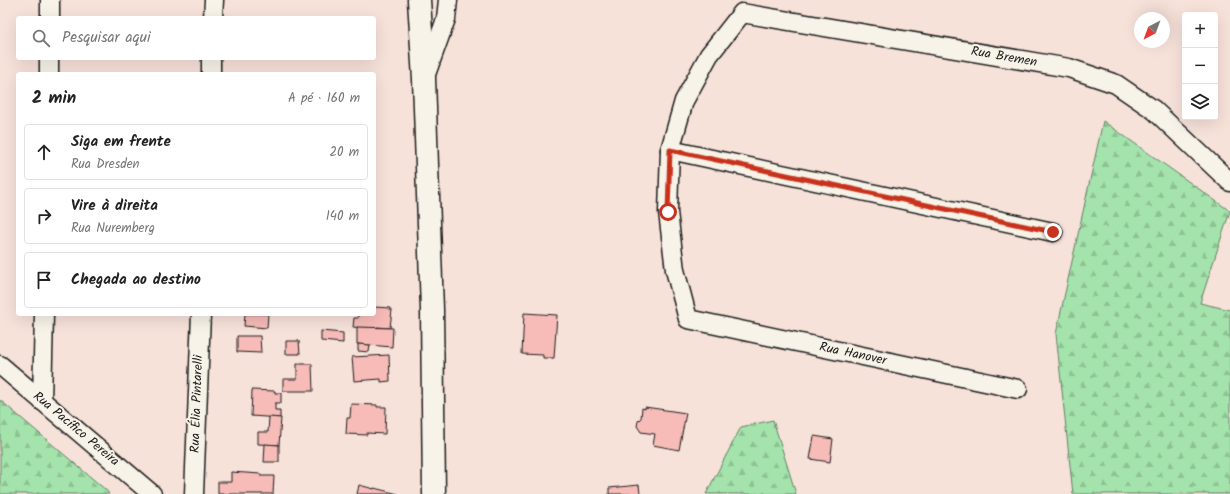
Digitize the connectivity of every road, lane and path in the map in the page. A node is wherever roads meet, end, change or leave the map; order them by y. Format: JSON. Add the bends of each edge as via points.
{"nodes":[{"id":1,"x":50,"y":0,"type":"edge"},
{"id":2,"x":214,"y":0,"type":"edge"},
{"id":3,"x":419,"y":0,"type":"edge"},
{"id":4,"x":434,"y":0,"type":"edge"},
{"id":5,"x":448,"y":0,"type":"edge"},
{"id":6,"x":50,"y":16,"type":"edge"},
{"id":7,"x":213,"y":16,"type":"edge"},
{"id":8,"x":49,"y":60,"type":"edge"},
{"id":9,"x":211,"y":60,"type":"edge"},
{"id":10,"x":49,"y":72,"type":"edge"},
{"id":11,"x":211,"y":72,"type":"edge"},
{"id":12,"x":424,"y":80,"type":"junction"},
{"id":13,"x":670,"y":150,"type":"junction"},
{"id":14,"x":1230,"y":182,"type":"edge"},
{"id":15,"x":1053,"y":232,"type":"dead end"},
{"id":16,"x":44,"y":316,"type":"edge"},
{"id":17,"x":201,"y":316,"type":"edge"},
{"id":18,"x":0,"y":365,"type":"edge"},
{"id":19,"x":1018,"y":389,"type":"dead end"},
{"id":20,"x":42,"y":401,"type":"junction"},
{"id":21,"x":152,"y":494,"type":"edge"},
{"id":22,"x":194,"y":494,"type":"edge"},
{"id":23,"x":434,"y":494,"type":"edge"}],
"edges":[{"from":1,"to":6,"type":"street"},
{"from":2,"to":7,"type":"street"},
{"from":3,"to":12,"type":"main road"},
{"from":4,"to":12,"type":"main road"},
{"from":5,"to":12,"type":"street","via":[[446,19]]},
{"from":8,"to":10,"type":"street"},
{"from":9,"to":11,"type":"street"},
{"from":12,"to":23,"type":"main road","via":[[432,310]]},
{"from":13,"to":14,"type":"street","name":"Rua Bremen","via":[[684,101],[709,55],[742,13],[1069,68],[1116,84],[1154,110]]},
{"from":13,"to":15,"type":"street"},
{"from":13,"to":19,"type":"street","name":"Rua Hanover","via":[[668,212],[674,270],[688,319]]},
{"from":16,"to":20,"type":"street"},
{"from":17,"to":22,"type":"street","name":"Rua Élia Pintarelli"},
{"from":18,"to":20,"type":"street","name":"Rua Pacífico Pereira"},
{"from":20,"to":21,"type":"street","name":"Rua Pacífico Pereira"}]}
